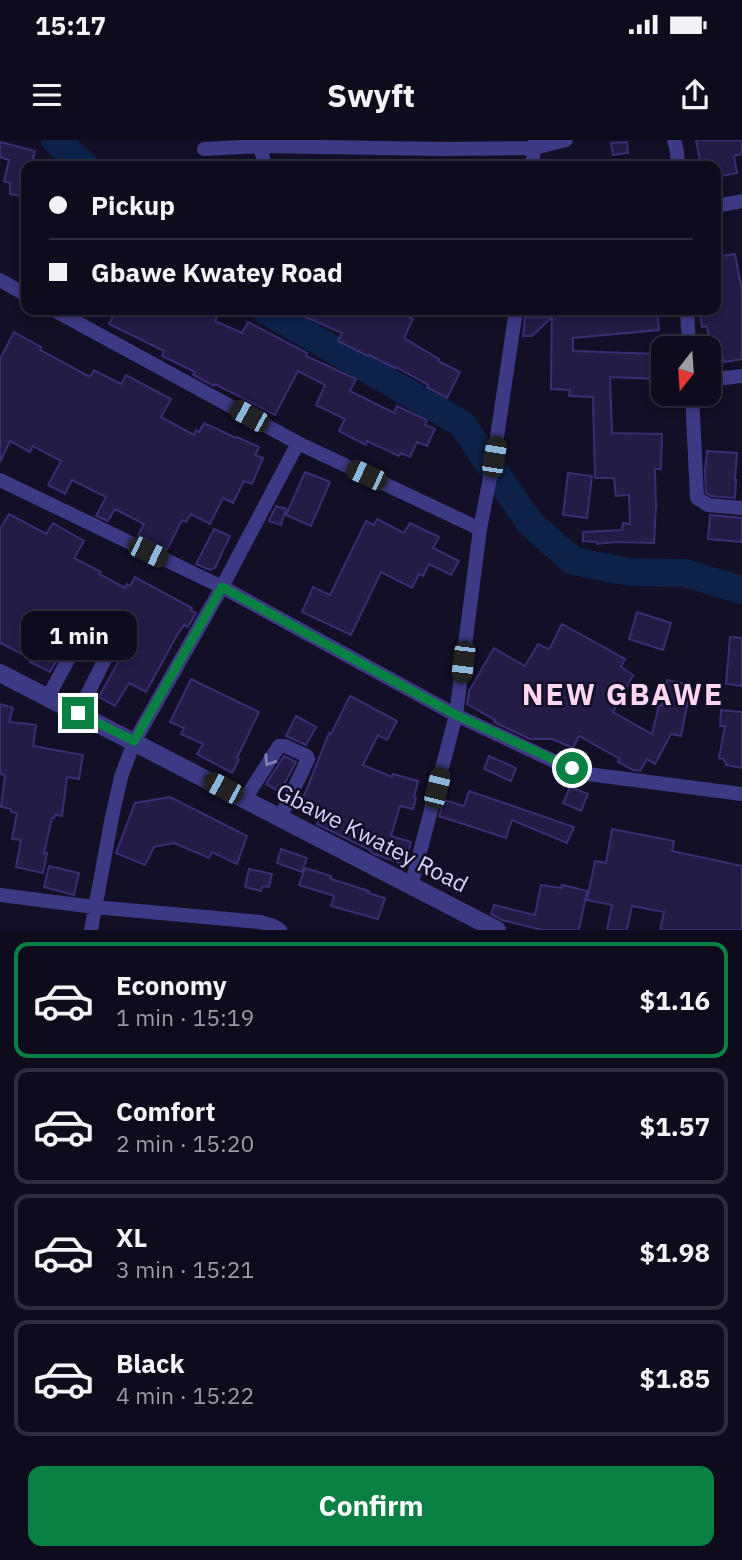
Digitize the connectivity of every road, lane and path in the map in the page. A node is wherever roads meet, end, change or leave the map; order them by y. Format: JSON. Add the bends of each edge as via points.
{"nodes":[{"id":1,"x":566,"y":140,"type":"edge"},
{"id":2,"x":674,"y":140,"type":"edge"},
{"id":3,"x":395,"y":144,"type":"edge"},
{"id":4,"x":535,"y":144,"type":"edge"},
{"id":5,"x":260,"y":146,"type":"junction"},
{"id":6,"x":204,"y":149,"type":"dead end"},
{"id":7,"x":264,"y":161,"type":"edge"},
{"id":8,"x":678,"y":161,"type":"edge"},
{"id":9,"x":742,"y":201,"type":"edge"},
{"id":10,"x":721,"y":205,"type":"edge"},
{"id":11,"x":0,"y":280,"type":"edge"},
{"id":12,"x":21,"y":292,"type":"edge"},
{"id":13,"x":63,"y":315,"type":"edge"},
{"id":14,"x":515,"y":315,"type":"edge"},
{"id":15,"x":687,"y":315,"type":"edge"},
{"id":16,"x":688,"y":336,"type":"edge"},
{"id":17,"x":742,"y":376,"type":"edge"},
{"id":18,"x":721,"y":379,"type":"edge"},
{"id":19,"x":693,"y":406,"type":"edge"},
{"id":20,"x":298,"y":443,"type":"junction"},
{"id":21,"x":0,"y":480,"type":"edge"},
{"id":22,"x":742,"y":508,"type":"edge"},
{"id":23,"x":480,"y":528,"type":"junction"},
{"id":24,"x":222,"y":587,"type":"junction"},
{"id":25,"x":0,"y":673,"type":"edge"},
{"id":26,"x":48,"y":697,"type":"junction"},
{"id":27,"x":78,"y":713,"type":"junction"},
{"id":28,"x":456,"y":715,"type":"junction"},
{"id":29,"x":134,"y":741,"type":"junction"},
{"id":30,"x":742,"y":794,"type":"edge"},
{"id":31,"x":245,"y":799,"type":"junction"},
{"id":32,"x":280,"y":818,"type":"junction"},
{"id":33,"x":411,"y":886,"type":"junction"},
{"id":34,"x":0,"y":895,"type":"edge"},
{"id":35,"x":94,"y":908,"type":"junction"},
{"id":36,"x":90,"y":930,"type":"edge"},
{"id":37,"x":280,"y":930,"type":"edge"},
{"id":38,"x":497,"y":930,"type":"edge"}],
"edges":[{"from":1,"to":4,"type":"street"},
{"from":2,"to":8,"type":"street"},
{"from":3,"to":4,"type":"street"},
{"from":3,"to":5,"type":"street"},
{"from":5,"to":6,"type":"street"},
{"from":5,"to":7,"type":"street"},
{"from":9,"to":10,"type":"street"},
{"from":11,"to":12,"type":"street"},
{"from":13,"to":20,"type":"street"},
{"from":14,"to":23,"type":"street"},
{"from":15,"to":16,"type":"street"},
{"from":17,"to":18,"type":"street"},
{"from":19,"to":22,"type":"street","via":[[697,498],[708,505]]},
{"from":20,"to":23,"type":"street"},
{"from":20,"to":24,"type":"street"},
{"from":21,"to":24,"type":"street"},
{"from":23,"to":28,"type":"street"},
{"from":24,"to":28,"type":"street"},
{"from":24,"to":29,"type":"street"},
{"from":25,"to":26,"type":"street","name":"Gbawe Kwatey Road"},
{"from":26,"to":27,"type":"street","name":"Gbawe Kwatey Road"},
{"from":26,"to":27,"type":"street","via":[[88,629],[112,645]]},
{"from":27,"to":29,"type":"street","name":"Gbawe Kwatey Road"},
{"from":28,"to":30,"type":"street","via":[[588,774]]},
{"from":28,"to":33,"type":"street"},
{"from":29,"to":31,"type":"street","name":"Gbawe Kwatey Road"},
{"from":29,"to":35,"type":"street","via":[[121,777]]},
{"from":31,"to":32,"type":"street","name":"Gbawe Kwatey Road"},
{"from":32,"to":31,"type":"street","one_way":true,"via":[[307,756],[279,746]]},
{"from":32,"to":33,"type":"street","name":"Gbawe Kwatey Road"},
{"from":33,"to":38,"type":"street","name":"Gbawe Kwatey Road"},
{"from":34,"to":35,"type":"street"},
{"from":35,"to":36,"type":"street"},
{"from":35,"to":37,"type":"street","via":[[260,922]]}]}
